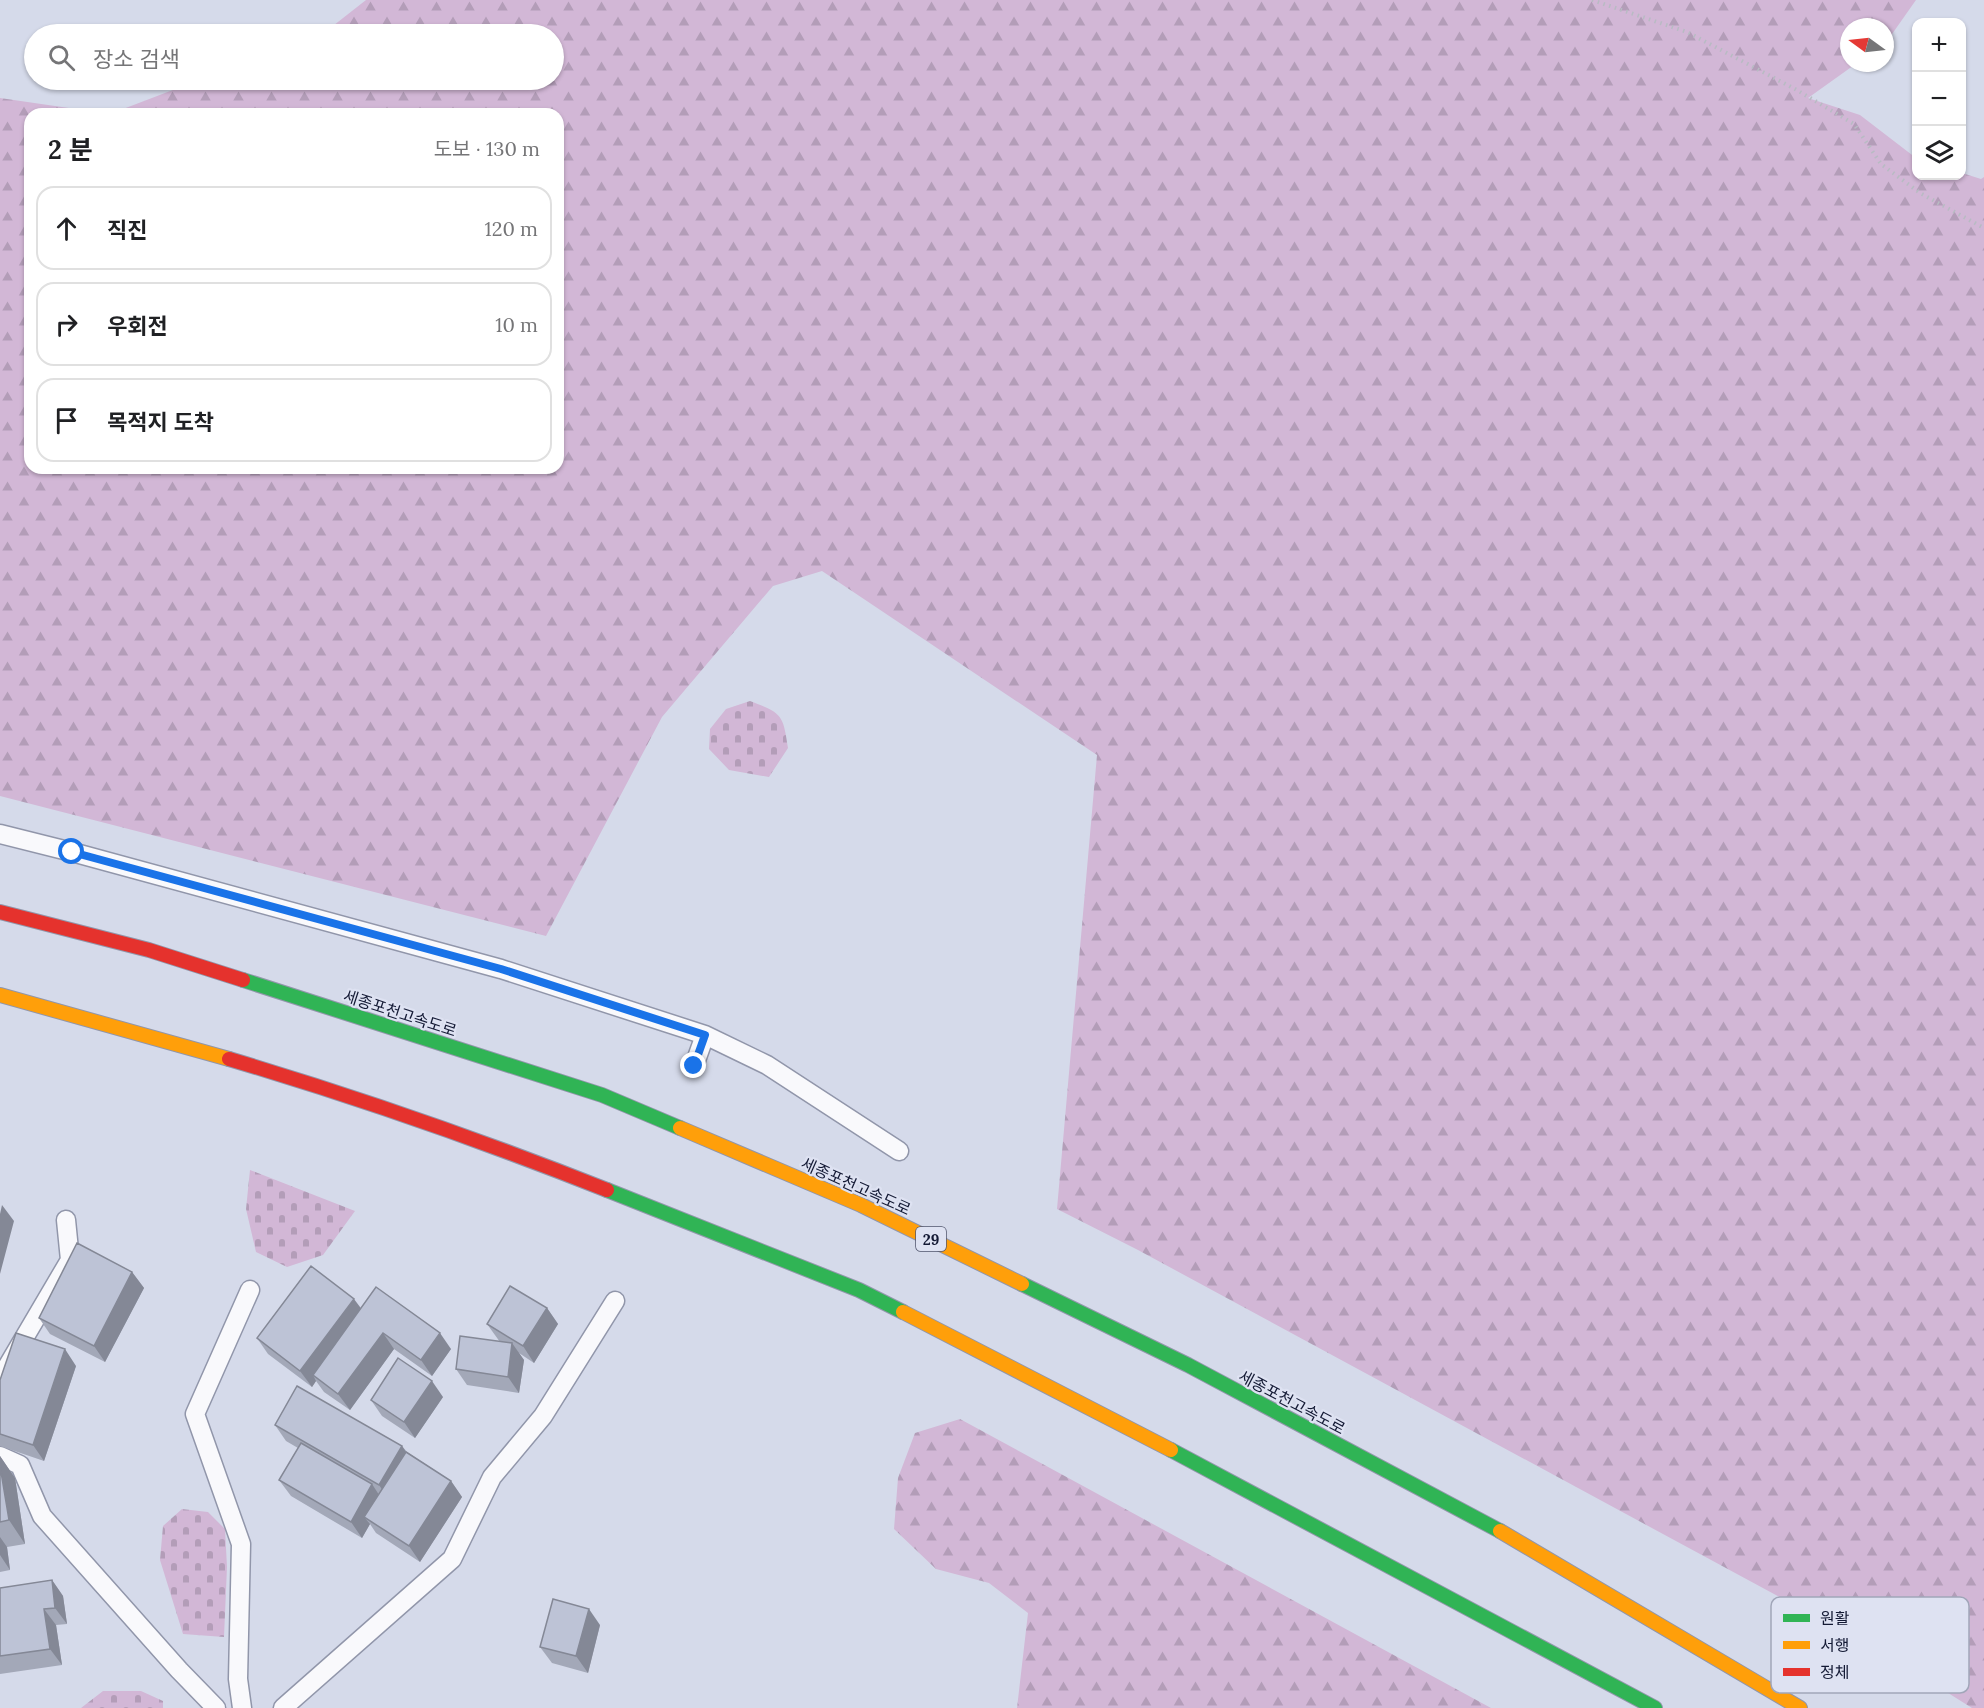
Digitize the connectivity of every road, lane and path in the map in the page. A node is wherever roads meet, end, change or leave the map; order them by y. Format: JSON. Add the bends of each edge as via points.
{"nodes":[{"id":1,"x":1592,"y":0,"type":"edge"},
{"id":2,"x":1984,"y":228,"type":"edge"},
{"id":3,"x":0,"y":834,"type":"edge"},
{"id":4,"x":0,"y":912,"type":"edge"},
{"id":5,"x":0,"y":995,"type":"edge"},
{"id":6,"x":705,"y":1035,"type":"junction"},
{"id":7,"x":694,"y":1066,"type":"dead end"},
{"id":8,"x":899,"y":1151,"type":"dead end"},
{"id":9,"x":66,"y":1220,"type":"dead end"},
{"id":10,"x":249,"y":1290,"type":"dead end"},
{"id":11,"x":615,"y":1301,"type":"dead end"},
{"id":12,"x":0,"y":1379,"type":"edge"},
{"id":13,"x":0,"y":1456,"type":"edge"},
{"id":14,"x":1771,"y":1691,"type":"edge"},
{"id":15,"x":1774,"y":1693,"type":"edge"},
{"id":16,"x":216,"y":1708,"type":"edge"},
{"id":17,"x":242,"y":1708,"type":"edge"},
{"id":18,"x":283,"y":1708,"type":"edge"},
{"id":19,"x":1655,"y":1708,"type":"edge"},
{"id":20,"x":1800,"y":1708,"type":"edge"}],
"edges":[{"from":1,"to":2,"type":"path","via":[[1687,32],[1795,89],[1854,124],[1881,164],[1920,193]]},
{"from":3,"to":6,"type":"lane","via":[[501,969]]},
{"from":4,"to":14,"type":"highway","name":"세종포천고속도로","number":"29","via":[[149,950],[602,1095],[861,1205],[1188,1365],[1469,1514]]},
{"from":5,"to":19,"type":"highway","via":[[331,1089],[532,1160],[859,1290],[1245,1488]]},
{"from":6,"to":7,"type":"lane"},
{"from":6,"to":8,"type":"lane","via":[[767,1065]]},
{"from":9,"to":12,"type":"lane","via":[[70,1260]]},
{"from":10,"to":17,"type":"lane","via":[[195,1414],[242,1544],[238,1679]]},
{"from":11,"to":18,"type":"lane","via":[[543,1416],[492,1476],[452,1559]]},
{"from":13,"to":16,"type":"lane","via":[[20,1465],[42,1516]]},
{"from":15,"to":20,"type":"highway","name":"세종포천고속도로","number":"29"}]}
